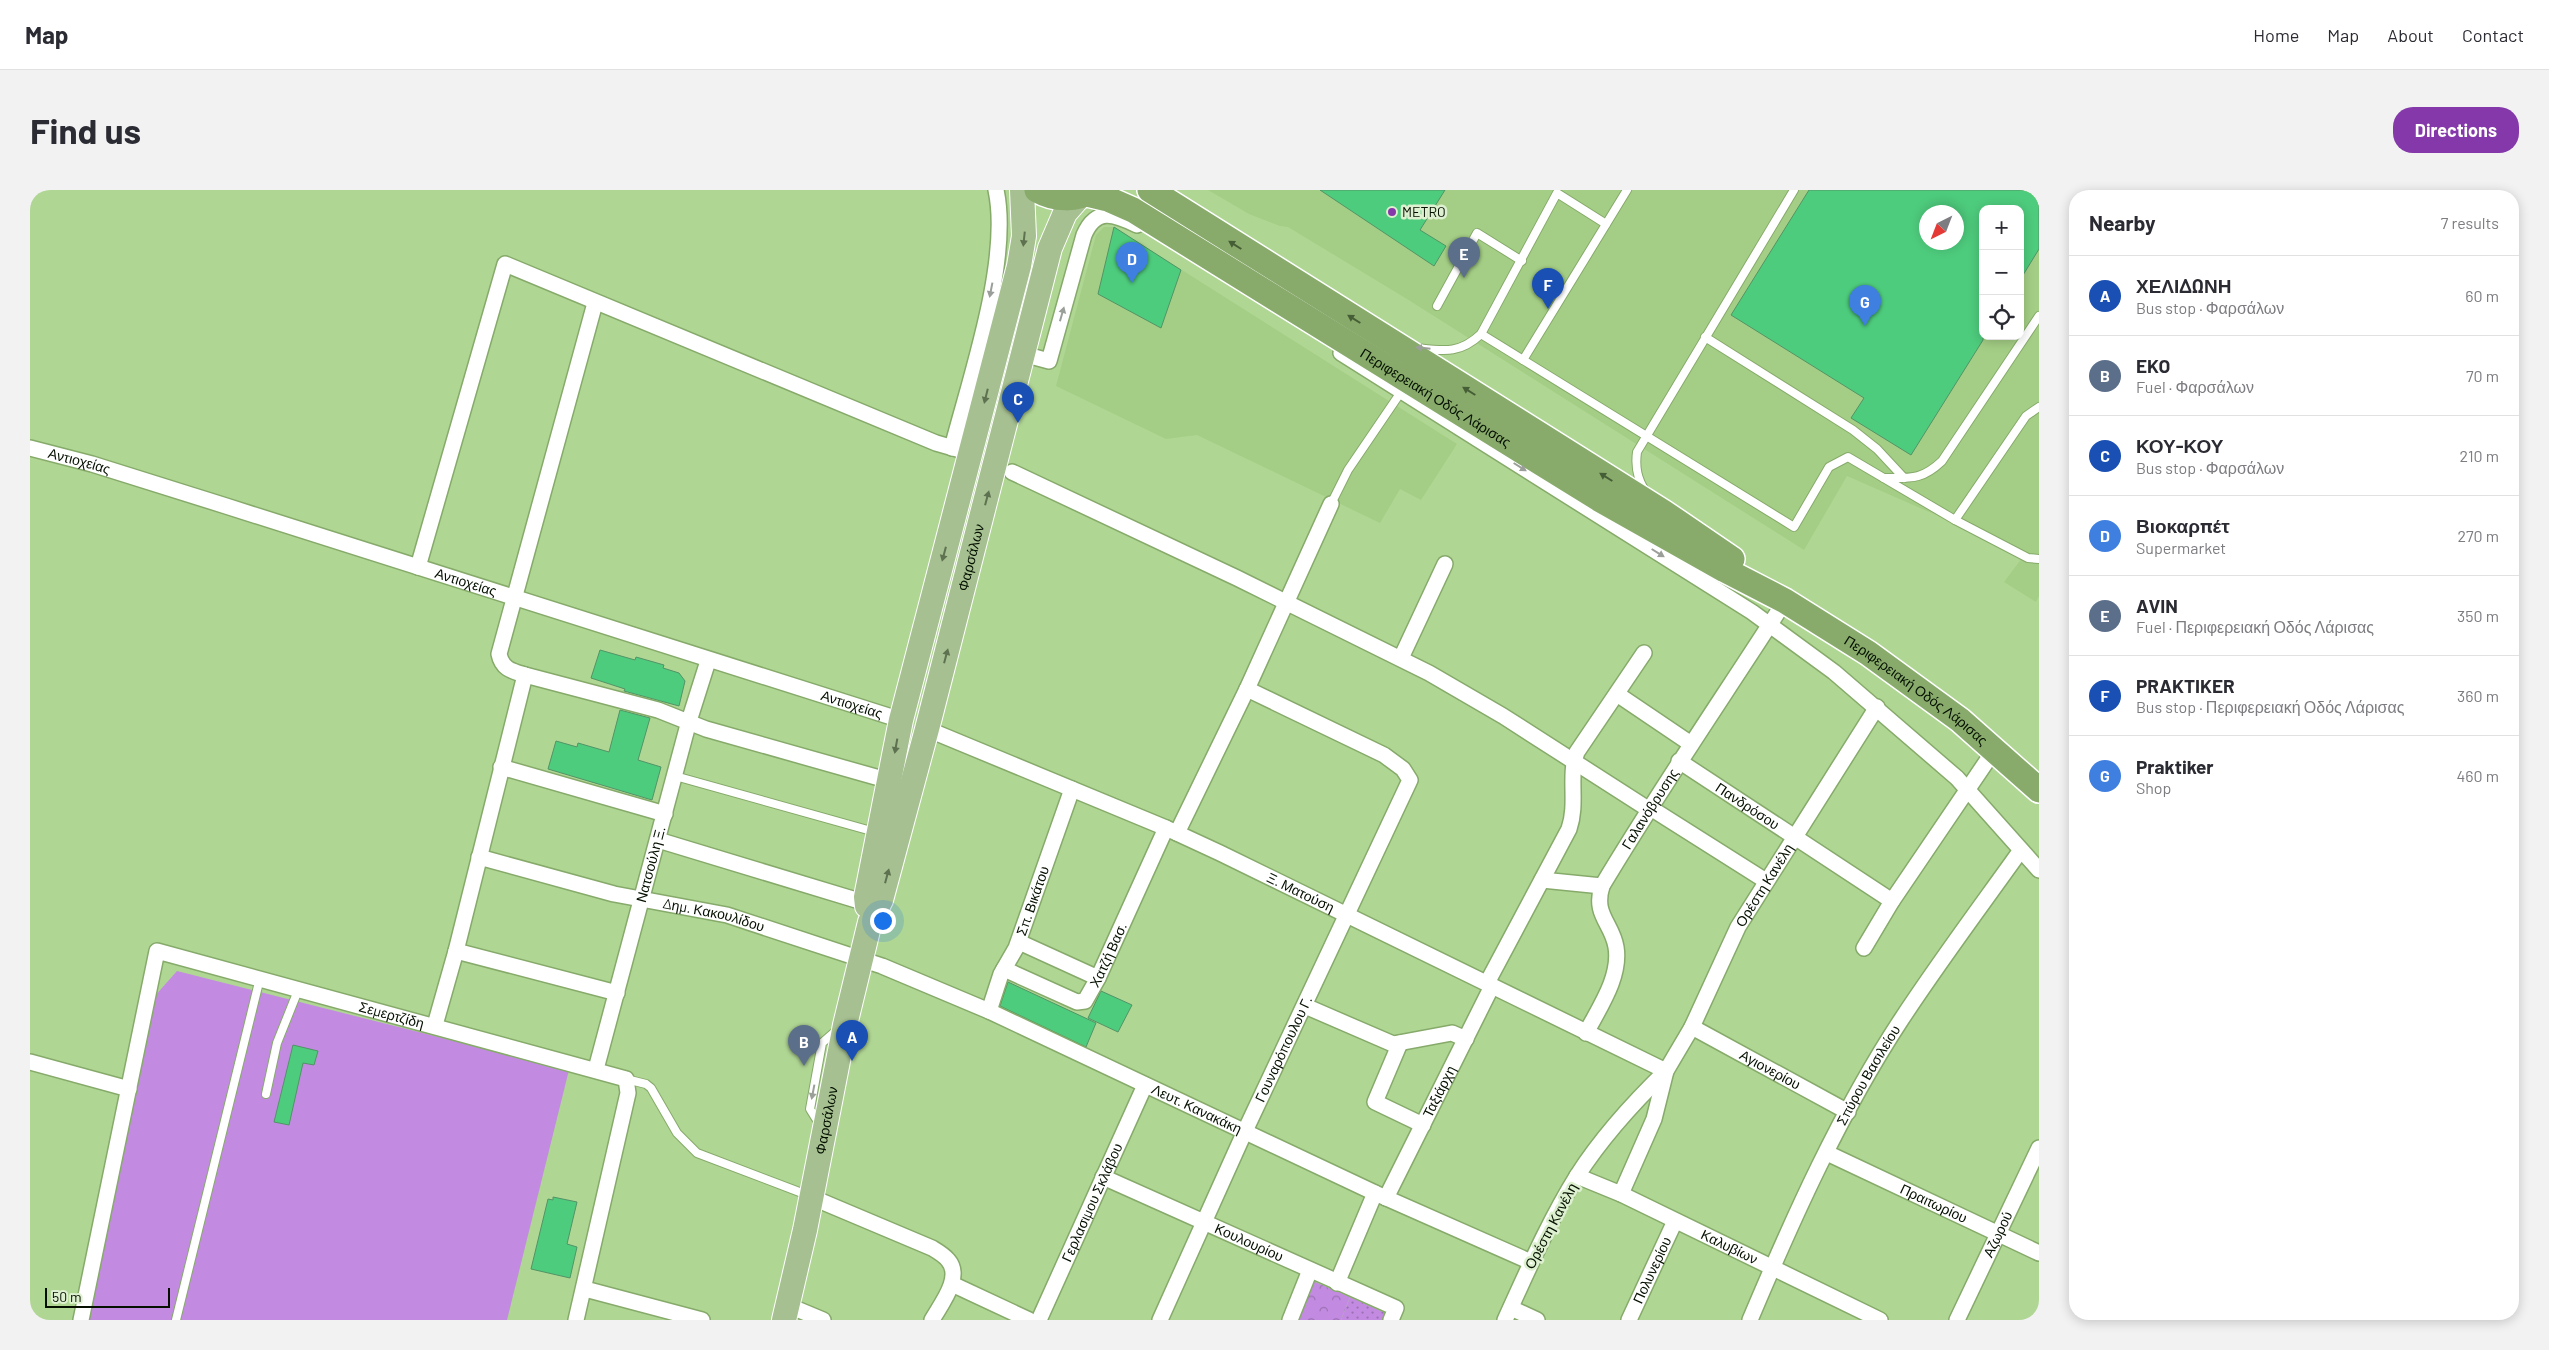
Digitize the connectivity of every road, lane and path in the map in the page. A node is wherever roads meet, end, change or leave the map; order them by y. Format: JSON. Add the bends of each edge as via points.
{"nodes":[{"id":1,"x":996,"y":190,"type":"edge"},
{"id":2,"x":1022,"y":190,"type":"edge"},
{"id":3,"x":1037,"y":190,"type":"edge"},
{"id":4,"x":1150,"y":190,"type":"edge"},
{"id":5,"x":1627,"y":190,"type":"edge"},
{"id":6,"x":1794,"y":190,"type":"edge"},
{"id":7,"x":1086,"y":194,"type":"edge"},
{"id":8,"x":1606,"y":224,"type":"junction"},
{"id":9,"x":1168,"y":238,"type":"junction"},
{"id":10,"x":1522,"y":261,"type":"junction"},
{"id":11,"x":595,"y":302,"type":"junction"},
{"id":12,"x":1437,"y":306,"type":"dead end"},
{"id":13,"x":2039,"y":316,"type":"edge"},
{"id":14,"x":1481,"y":334,"type":"junction"},
{"id":15,"x":1705,"y":337,"type":"junction"},
{"id":16,"x":1395,"y":345,"type":"junction"},
{"id":17,"x":1023,"y":354,"type":"junction"},
{"id":18,"x":1524,"y":360,"type":"junction"},
{"id":19,"x":1402,"y":392,"type":"junction"},
{"id":20,"x":2039,"y":407,"type":"edge"},
{"id":21,"x":1646,"y":436,"type":"junction"},
{"id":22,"x":30,"y":448,"type":"edge"},
{"id":23,"x":962,"y":451,"type":"junction"},
{"id":24,"x":1012,"y":472,"type":"dead end"},
{"id":25,"x":1882,"y":478,"type":"junction"},
{"id":26,"x":1904,"y":478,"type":"junction"},
{"id":27,"x":1331,"y":504,"type":"joint"},
{"id":28,"x":1663,"y":512,"type":"junction"},
{"id":29,"x":1955,"y":520,"type":"junction"},
{"id":30,"x":2039,"y":559,"type":"edge"},
{"id":31,"x":1445,"y":564,"type":"dead end"},
{"id":32,"x":418,"y":567,"type":"junction"},
{"id":33,"x":514,"y":597,"type":"junction"},
{"id":34,"x":1785,"y":601,"type":"junction"},
{"id":35,"x":1286,"y":602,"type":"junction"},
{"id":36,"x":1770,"y":625,"type":"junction"},
{"id":37,"x":1644,"y":654,"type":"dead end"},
{"id":38,"x":1401,"y":658,"type":"junction"},
{"id":39,"x":708,"y":661,"type":"junction"},
{"id":40,"x":525,"y":675,"type":"junction"},
{"id":41,"x":1246,"y":689,"type":"junction"},
{"id":42,"x":1617,"y":694,"type":"junction"},
{"id":43,"x":1877,"y":707,"type":"junction"},
{"id":44,"x":900,"y":720,"type":"junction"},
{"id":45,"x":689,"y":721,"type":"junction"},
{"id":46,"x":927,"y":729,"type":"junction"},
{"id":47,"x":1691,"y":744,"type":"junction"},
{"id":48,"x":1995,"y":749,"type":"junction"},
{"id":49,"x":1574,"y":761,"type":"junction"},
{"id":50,"x":1679,"y":761,"type":"junction"},
{"id":51,"x":501,"y":766,"type":"junction"},
{"id":52,"x":675,"y":776,"type":"junction"},
{"id":53,"x":890,"y":781,"type":"junction"},
{"id":54,"x":1072,"y":789,"type":"junction"},
{"id":55,"x":1968,"y":789,"type":"junction"},
{"id":56,"x":2039,"y":790,"type":"edge"},
{"id":57,"x":1649,"y":808,"type":"junction"},
{"id":58,"x":665,"y":814,"type":"junction"},
{"id":59,"x":1172,"y":830,"type":"junction"},
{"id":60,"x":879,"y":833,"type":"junction"},
{"id":61,"x":1794,"y":836,"type":"junction"},
{"id":62,"x":658,"y":840,"type":"junction"},
{"id":63,"x":2022,"y":850,"type":"junction"},
{"id":64,"x":479,"y":857,"type":"junction"},
{"id":65,"x":2039,"y":870,"type":"edge"},
{"id":66,"x":1542,"y":880,"type":"junction"},
{"id":67,"x":1766,"y":881,"type":"junction"},
{"id":68,"x":1602,"y":886,"type":"junction"},
{"id":69,"x":642,"y":900,"type":"junction"},
{"id":70,"x":1892,"y":902,"type":"junction"},
{"id":71,"x":868,"y":913,"type":"junction"},
{"id":72,"x":1348,"y":916,"type":"junction"},
{"id":73,"x":1019,"y":942,"type":"junction"},
{"id":74,"x":1864,"y":948,"type":"dead end"},
{"id":75,"x":456,"y":951,"type":"junction"},
{"id":76,"x":861,"y":958,"type":"junction"},
{"id":77,"x":1004,"y":969,"type":"junction"},
{"id":78,"x":260,"y":978,"type":"junction"},
{"id":79,"x":1098,"y":978,"type":"junction"},
{"id":80,"x":1489,"y":985,"type":"junction"},
{"id":81,"x":299,"y":988,"type":"junction"},
{"id":82,"x":617,"y":993,"type":"junction"},
{"id":83,"x":1305,"y":1006,"type":"junction"},
{"id":84,"x":989,"y":1011,"type":"junction"},
{"id":85,"x":435,"y":1025,"type":"junction"},
{"id":86,"x":1692,"y":1026,"type":"junction"},
{"id":87,"x":1586,"y":1033,"type":"junction"},
{"id":88,"x":1466,"y":1039,"type":"junction"},
{"id":89,"x":1400,"y":1044,"type":"junction"},
{"id":90,"x":30,"y":1062,"type":"edge"},
{"id":91,"x":596,"y":1069,"type":"junction"},
{"id":92,"x":1666,"y":1071,"type":"junction"},
{"id":93,"x":626,"y":1079,"type":"junction"},
{"id":94,"x":1145,"y":1085,"type":"junction"},
{"id":95,"x":129,"y":1089,"type":"junction"},
{"id":96,"x":266,"y":1094,"type":"dead end"},
{"id":97,"x":1848,"y":1112,"type":"junction"},
{"id":98,"x":1423,"y":1124,"type":"junction"},
{"id":99,"x":1245,"y":1130,"type":"junction"},
{"id":100,"x":2039,"y":1148,"type":"edge"},
{"id":101,"x":1827,"y":1153,"type":"junction"},
{"id":102,"x":1577,"y":1176,"type":"junction"},
{"id":103,"x":1103,"y":1177,"type":"junction"},
{"id":104,"x":1621,"y":1194,"type":"junction"},
{"id":105,"x":811,"y":1196,"type":"junction"},
{"id":106,"x":1381,"y":1196,"type":"junction"},
{"id":107,"x":1676,"y":1221,"type":"junction"},
{"id":108,"x":1203,"y":1222,"type":"junction"},
{"id":109,"x":1998,"y":1234,"type":"junction"},
{"id":110,"x":2039,"y":1253,"type":"edge"},
{"id":111,"x":1531,"y":1262,"type":"junction"},
{"id":112,"x":1772,"y":1268,"type":"junction"},
{"id":113,"x":1310,"y":1270,"type":"junction"},
{"id":114,"x":1336,"y":1283,"type":"junction"},
{"id":115,"x":952,"y":1284,"type":"junction"},
{"id":116,"x":585,"y":1289,"type":"junction"},
{"id":117,"x":785,"y":1312,"type":"edge"},
{"id":118,"x":1394,"y":1314,"type":"edge"},
{"id":119,"x":1508,"y":1314,"type":"edge"},
{"id":120,"x":1874,"y":1319,"type":"edge"},
{"id":121,"x":81,"y":1320,"type":"edge"},
{"id":122,"x":176,"y":1320,"type":"edge"},
{"id":123,"x":576,"y":1320,"type":"edge"},
{"id":124,"x":702,"y":1320,"type":"edge"},
{"id":125,"x":823,"y":1320,"type":"edge"},
{"id":126,"x":932,"y":1320,"type":"edge"},
{"id":127,"x":1029,"y":1320,"type":"edge"},
{"id":128,"x":1039,"y":1320,"type":"edge"},
{"id":129,"x":1160,"y":1320,"type":"edge"},
{"id":130,"x":1290,"y":1320,"type":"edge"},
{"id":131,"x":1537,"y":1320,"type":"edge"},
{"id":132,"x":1629,"y":1320,"type":"edge"},
{"id":133,"x":1750,"y":1320,"type":"edge"},
{"id":134,"x":1957,"y":1320,"type":"edge"}],
"edges":[{"from":1,"to":23,"type":"street","one_way":true,"via":[[1000,224],[996,263]]},
{"from":2,"to":23,"type":"main road","name":"Φαρσάλων","one_way":true,"via":[[1022,251]]},
{"from":3,"to":7,"type":"highway","name":"Περιφερειακή Οδός Λάρισας","via":[[1055,197]]},
{"from":16,"to":4,"type":"highway","name":"Περιφερειακή Οδός Λάρισας","one_way":true},
{"from":5,"to":8,"type":"lane"},
{"from":6,"to":15,"type":"lane"},
{"from":7,"to":9,"type":"highway","name":"Περιφερειακή Οδός Λάρισας","via":[[1120,203]]},
{"from":7,"to":17,"type":"main road","name":"Φαρσάλων","via":[[1065,213],[1054,236]]},
{"from":8,"to":10,"type":"lane","via":[[1556,193]]},
{"from":8,"to":18,"type":"lane"},
{"from":17,"to":9,"type":"street","one_way":true,"via":[[1049,361],[1084,235],[1094,220],[1104,215],[1126,220]]},
{"from":9,"to":19,"type":"street"},
{"from":9,"to":34,"type":"highway","name":"Περιφερειακή Οδός Λάρισας","via":[[1592,494],[1686,549]]},
{"from":10,"to":12,"type":"lane","via":[[1477,233]]},
{"from":10,"to":14,"type":"lane"},
{"from":11,"to":23,"type":"street"},
{"from":11,"to":32,"type":"street","via":[[505,264]]},
{"from":11,"to":33,"type":"street"},
{"from":13,"to":26,"type":"lane","via":[[1942,461],[1919,478]]},
{"from":14,"to":16,"type":"lane","one_way":true,"via":[[1469,345],[1458,349]]},
{"from":14,"to":18,"type":"lane"},
{"from":15,"to":21,"type":"lane"},
{"from":15,"to":26,"type":"lane","via":[[1853,430],[1878,449]]},
{"from":28,"to":16,"type":"highway","name":"Περιφερειακή Οδός Λάρισας","one_way":true},
{"from":46,"to":17,"type":"main road","name":"Φαρσάλων","one_way":true},
{"from":18,"to":21,"type":"lane"},
{"from":19,"to":27,"type":"lane","via":[[1348,470]]},
{"from":19,"to":36,"type":"street","one_way":true},
{"from":20,"to":29,"type":"lane","via":[[2026,416]]},
{"from":21,"to":25,"type":"lane","via":[[1794,527],[1829,467],[1838,460],[1848,457]]},
{"from":21,"to":28,"type":"lane","via":[[1637,452],[1638,477],[1644,490]]},
{"from":22,"to":32,"type":"street","name":"Αντιοχείας","via":[[101,467]]},
{"from":23,"to":44,"type":"main road","name":"Φαρσάλων","one_way":true},
{"from":24,"to":35,"type":"street"},
{"from":25,"to":26,"type":"lane"},
{"from":25,"to":29,"type":"lane"},
{"from":27,"to":35,"type":"street","name":"Χατζή Βασ."},
{"from":28,"to":34,"type":"highway","name":"Περιφερειακή Οδός Λάρισας","via":[[1714,545]]},
{"from":29,"to":30,"type":"lane","via":[[2028,558]]},
{"from":31,"to":38,"type":"street"},
{"from":32,"to":33,"type":"street","name":"Αντιοχείας"},
{"from":33,"to":39,"type":"street","name":"Αντιοχείας"},
{"from":33,"to":40,"type":"street","via":[[499,654],[505,668]]},
{"from":34,"to":36,"type":"street","name":"Γαλανόβρυσης"},
{"from":34,"to":48,"type":"highway","name":"Περιφερειακή Οδός Λάρισας","via":[[1900,675]]},
{"from":35,"to":38,"type":"street"},
{"from":35,"to":41,"type":"street","name":"Χατζή Βασ."},
{"from":36,"to":43,"type":"street"},
{"from":36,"to":47,"type":"street","name":"Γαλανόβρυσης"},
{"from":37,"to":42,"type":"street"},
{"from":38,"to":49,"type":"street","via":[[1489,707]]},
{"from":39,"to":44,"type":"street","name":"Αντιοχείας"},
{"from":39,"to":45,"type":"street","name":"Νατσούλη Ξ."},
{"from":40,"to":45,"type":"street"},
{"from":40,"to":51,"type":"street"},
{"from":41,"to":59,"type":"street","name":"Χατζή Βασ."},
{"from":41,"to":72,"type":"street","name":"Γουναρόπουλου Γ.","via":[[1384,755],[1403,768],[1410,780]]},
{"from":42,"to":47,"type":"street"},
{"from":42,"to":49,"type":"street"},
{"from":43,"to":55,"type":"street"},
{"from":43,"to":61,"type":"street","name":"Ορέστη Κανέλη"},
{"from":44,"to":53,"type":"main road","name":"Φαρσάλων","one_way":true},
{"from":45,"to":52,"type":"street","name":"Νατσούλη Ξ."},
{"from":45,"to":53,"type":"street","via":[[706,729]]},
{"from":46,"to":54,"type":"street","name":"Ξ. Ματούση"},
{"from":71,"to":46,"type":"main road","name":"Φαρσάλων","one_way":true,"via":[[881,900]]},
{"from":47,"to":50,"type":"street","name":"Γαλανόβρυσης"},
{"from":48,"to":55,"type":"street"},
{"from":48,"to":56,"type":"highway","name":"Περιφερειακή Οδός Λάρισας"},
{"from":49,"to":57,"type":"street"},
{"from":49,"to":66,"type":"street","name":"Ταξιάρχη","via":[[1573,817]]},
{"from":50,"to":57,"type":"street","name":"Γαλανόβρυσης"},
{"from":50,"to":61,"type":"street","name":"Πανδρόσου"},
{"from":51,"to":58,"type":"street"},
{"from":51,"to":64,"type":"street"},
{"from":52,"to":58,"type":"street","name":"Νατσούλη Ξ."},
{"from":52,"to":60,"type":"lane"},
{"from":53,"to":60,"type":"main road","name":"Φαρσάλων"},
{"from":54,"to":59,"type":"street","name":"Ξ. Ματούση"},
{"from":54,"to":73,"type":"street","name":"Σπ. Βικάτου"},
{"from":55,"to":63,"type":"street"},
{"from":55,"to":70,"type":"street"},
{"from":57,"to":67,"type":"street"},
{"from":57,"to":68,"type":"street","name":"Γαλανόβρυσης"},
{"from":58,"to":62,"type":"street","name":"Νατσούλη Ξ."},
{"from":59,"to":72,"type":"street","name":"Ξ. Ματούση"},
{"from":59,"to":79,"type":"street","name":"Χατζή Βασ."},
{"from":60,"to":71,"type":"main road","name":"Φαρσάλων"},
{"from":61,"to":67,"type":"street","name":"Ορέστη Κανέλη"},
{"from":61,"to":70,"type":"street","name":"Πανδρόσου"},
{"from":62,"to":69,"type":"street","name":"Νατσούλη Ξ."},
{"from":62,"to":71,"type":"street"},
{"from":63,"to":65,"type":"street"},
{"from":63,"to":97,"type":"street","name":"Σπύρου Βασιλείου","via":[[1901,1020]]},
{"from":64,"to":69,"type":"street","name":"Δημ. Κακουλίδου"},
{"from":64,"to":75,"type":"street"},
{"from":66,"to":68,"type":"street"},
{"from":66,"to":80,"type":"street","name":"Ταξιάρχη"},
{"from":67,"to":86,"type":"street","name":"Ορέστη Κανέλη","via":[[1738,927]]},
{"from":68,"to":87,"type":"street","name":"Γαλανόβρυσης","via":[[1600,909],[1614,940],[1616,963]]},
{"from":69,"to":76,"type":"street","name":"Δημ. Κακουλίδου","via":[[727,915]]},
{"from":69,"to":82,"type":"street","name":"Νατσούλη Ξ."},
{"from":70,"to":74,"type":"street"},
{"from":71,"to":76,"type":"main road","name":"Φαρσάλων"},
{"from":72,"to":80,"type":"street","name":"Ξ. Ματούση"},
{"from":72,"to":83,"type":"street","name":"Γουναρόπουλου Γ."},
{"from":73,"to":77,"type":"street","name":"Σπ. Βικάτου"},
{"from":73,"to":79,"type":"street"},
{"from":75,"to":82,"type":"street"},
{"from":75,"to":85,"type":"street"},
{"from":76,"to":84,"type":"street","name":"Λευτ. Κανακάκη"},
{"from":76,"to":105,"type":"main road","name":"Φαρσάλων"},
{"from":77,"to":79,"type":"street","name":"Χατζή Βασ.","via":[[1077,1002],[1088,999]]},
{"from":77,"to":84,"type":"street","name":"Σπ. Βικάτου"},
{"from":78,"to":81,"type":"street","name":"Σεμερτζίδη"},
{"from":78,"to":95,"type":"street","name":"Σεμερτζίδη","via":[[158,951]]},
{"from":78,"to":122,"type":"lane"},
{"from":80,"to":87,"type":"street","name":"Ξ. Ματούση"},
{"from":80,"to":88,"type":"street","name":"Ταξιάρχη"},
{"from":81,"to":85,"type":"street","name":"Σεμερτζίδη"},
{"from":81,"to":96,"type":"lane","via":[[277,1043]]},
{"from":82,"to":91,"type":"street","name":"Νατσούλη Ξ."},
{"from":83,"to":89,"type":"street","via":[[1389,1043]]},
{"from":83,"to":99,"type":"street","name":"Γουναρόπουλου Γ."},
{"from":84,"to":94,"type":"street","name":"Λευτ. Κανακάκη"},
{"from":85,"to":91,"type":"street","name":"Σεμερτζίδη"},
{"from":86,"to":92,"type":"street","name":"Ορέστη Κανέλη"},
{"from":86,"to":97,"type":"street","name":"Αγιονερίου"},
{"from":87,"to":92,"type":"street","name":"Ξ. Ματούση"},
{"from":88,"to":89,"type":"street","via":[[1452,1033]]},
{"from":88,"to":98,"type":"street","name":"Ταξιάρχη"},
{"from":89,"to":98,"type":"street","via":[[1375,1102]]},
{"from":90,"to":95,"type":"street"},
{"from":91,"to":93,"type":"street","name":"Σεμερτζίδη"},
{"from":92,"to":102,"type":"street","name":"Ορέστη Κανέλη","via":[[1624,1113]]},
{"from":92,"to":104,"type":"street","name":"Ορέστη Κανέλη","via":[[1654,1119]]},
{"from":93,"to":105,"type":"lane","via":[[652,1088],[677,1134],[697,1153]]},
{"from":93,"to":116,"type":"street","via":[[628,1093]]},
{"from":94,"to":99,"type":"street","name":"Λευτ. Κανακάκη"},
{"from":94,"to":103,"type":"street","name":"Γερλασιμου Σκλάβου"},
{"from":95,"to":121,"type":"street"},
{"from":97,"to":101,"type":"street","name":"Σπύρου Βασιλείου"},
{"from":98,"to":106,"type":"street","name":"Ταξιάρχη"},
{"from":99,"to":106,"type":"street","name":"Λευτ. Κανακάκη"},
{"from":99,"to":108,"type":"street","name":"Γουναρόπουλου Γ."},
{"from":100,"to":109,"type":"street","name":"Αζωρού"},
{"from":101,"to":109,"type":"street","name":"Πραιτωρίου"},
{"from":101,"to":112,"type":"street","name":"Σπύρου Βασιλείου"},
{"from":102,"to":104,"type":"street","name":"Καλυβίων"},
{"from":102,"to":111,"type":"street","name":"Ορέστη Κανέλη"},
{"from":103,"to":108,"type":"street","name":"Κουλουρίου"},
{"from":103,"to":128,"type":"street","name":"Γερλασιμου Σκλάβου"},
{"from":104,"to":107,"type":"street","name":"Καλυβίων"},
{"from":105,"to":115,"type":"street","via":[[932,1248],[948,1260],[954,1273]]},
{"from":105,"to":117,"type":"main road","name":"Φαρσάλων"},
{"from":106,"to":111,"type":"street","name":"Λευτ. Κανακάκη"},
{"from":106,"to":114,"type":"street","name":"Ταξιάρχη"},
{"from":107,"to":112,"type":"street","name":"Καλυβίων"},
{"from":107,"to":132,"type":"street","name":"Πολυνερίου"},
{"from":108,"to":113,"type":"street","name":"Κουλουρίου"},
{"from":108,"to":129,"type":"street","name":"Γουναρόπουλου Γ."},
{"from":109,"to":110,"type":"street","name":"Πραιτωρίου"},
{"from":109,"to":134,"type":"street","name":"Αζωρού"},
{"from":111,"to":119,"type":"street","name":"Ορέστη Κανέλη"},
{"from":112,"to":120,"type":"street","name":"Καλυβίων"},
{"from":112,"to":133,"type":"street","name":"Σπύρου Βασιλείου"},
{"from":113,"to":114,"type":"street","name":"Κουλουρίου"},
{"from":113,"to":130,"type":"street"},
{"from":114,"to":118,"type":"street","name":"Κουλουρίου"},
{"from":115,"to":126,"type":"street"},
{"from":115,"to":127,"type":"street"},
{"from":116,"to":123,"type":"street"},
{"from":116,"to":124,"type":"street"},
{"from":117,"to":125,"type":"street"},
{"from":119,"to":131,"type":"street"}]}
